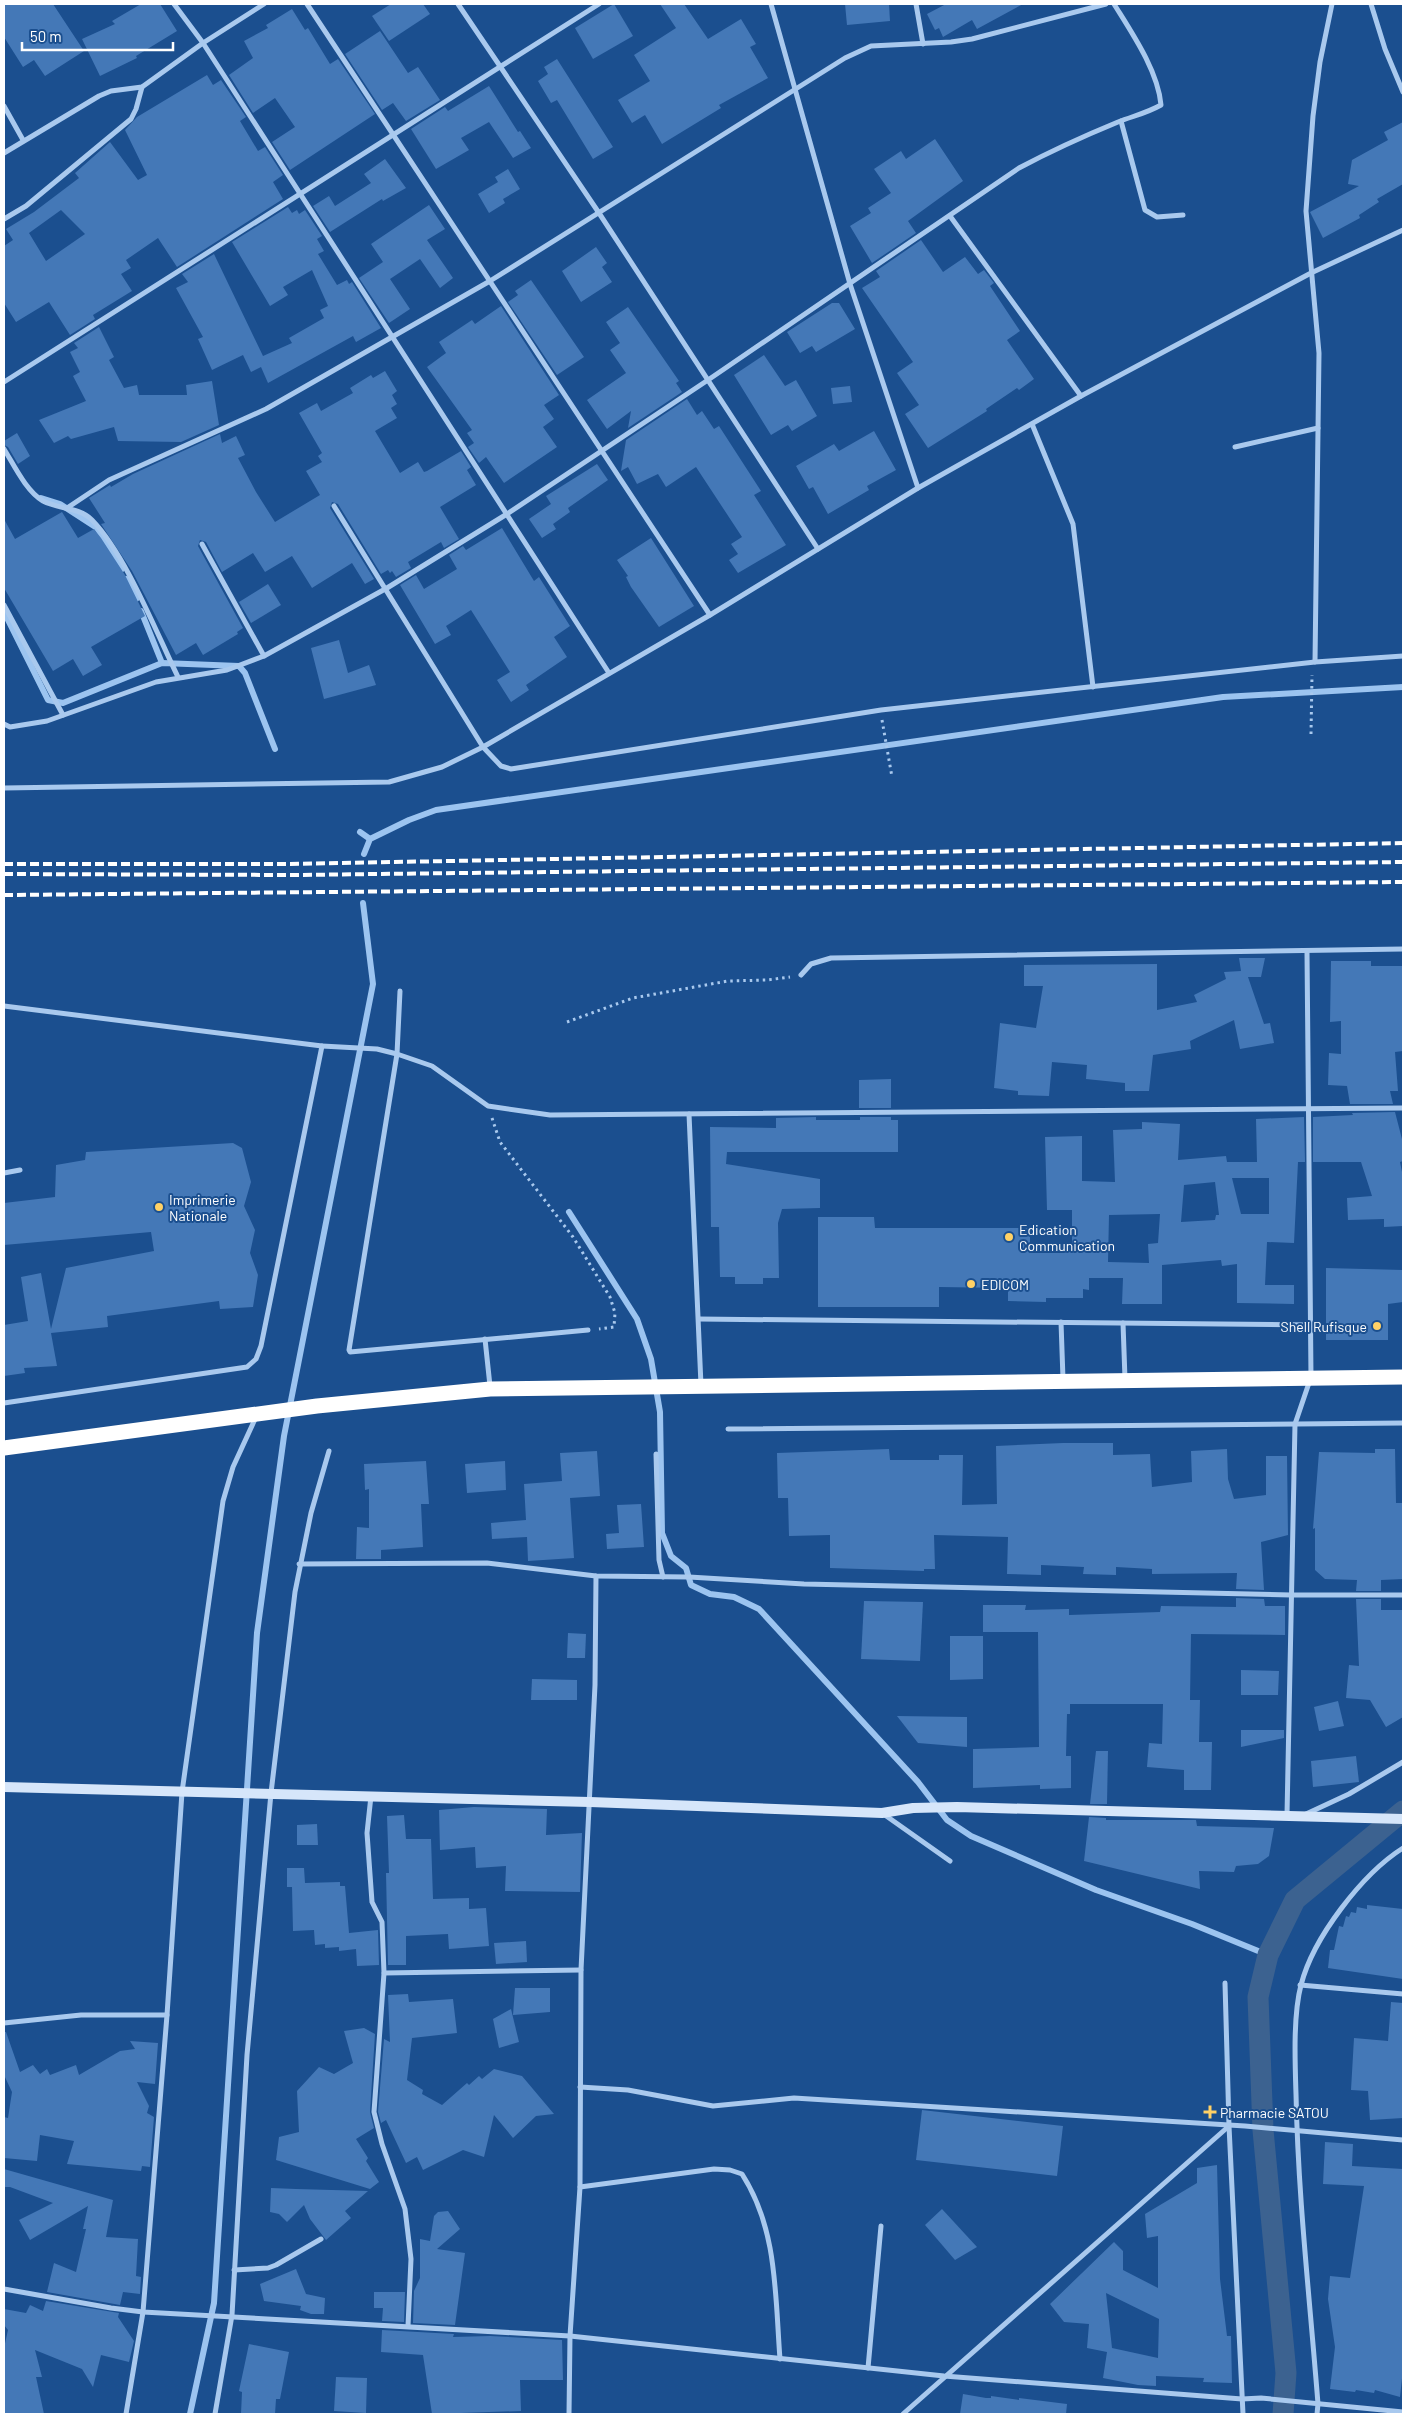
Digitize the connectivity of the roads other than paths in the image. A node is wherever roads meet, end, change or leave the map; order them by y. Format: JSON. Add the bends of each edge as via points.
{"nodes":[{"id":1,"x":174,"y":4,"type":"edge"},
{"id":2,"x":264,"y":4,"type":"edge"},
{"id":3,"x":308,"y":4,"type":"edge"},
{"id":4,"x":458,"y":4,"type":"edge"},
{"id":5,"x":599,"y":4,"type":"edge"},
{"id":6,"x":771,"y":4,"type":"edge"},
{"id":7,"x":916,"y":4,"type":"edge"},
{"id":8,"x":1106,"y":4,"type":"edge"},
{"id":9,"x":1114,"y":4,"type":"edge"},
{"id":10,"x":1332,"y":4,"type":"edge"},
{"id":11,"x":1371,"y":4,"type":"edge"},
{"id":12,"x":202,"y":43,"type":"junction"},
{"id":13,"x":923,"y":44,"type":"junction"},
{"id":14,"x":500,"y":66,"type":"junction"},
{"id":15,"x":142,"y":87,"type":"junction"},
{"id":16,"x":794,"y":88,"type":"junction"},
{"id":17,"x":1403,"y":92,"type":"edge"},
{"id":18,"x":4,"y":106,"type":"edge"},
{"id":19,"x":1121,"y":121,"type":"junction"},
{"id":20,"x":394,"y":134,"type":"junction"},
{"id":21,"x":23,"y":140,"type":"junction"},
{"id":22,"x":4,"y":153,"type":"edge"},
{"id":23,"x":300,"y":194,"type":"junction"},
{"id":24,"x":599,"y":212,"type":"junction"},
{"id":25,"x":1183,"y":215,"type":"dead end"},
{"id":26,"x":950,"y":216,"type":"junction"},
{"id":27,"x":4,"y":219,"type":"edge"},
{"id":28,"x":1403,"y":230,"type":"edge"},
{"id":29,"x":1311,"y":274,"type":"junction"},
{"id":30,"x":490,"y":281,"type":"junction"},
{"id":31,"x":850,"y":284,"type":"junction"},
{"id":32,"x":392,"y":337,"type":"junction"},
{"id":33,"x":708,"y":380,"type":"junction"},
{"id":34,"x":4,"y":382,"type":"edge"},
{"id":35,"x":1081,"y":396,"type":"junction"},
{"id":36,"x":1032,"y":424,"type":"junction"},
{"id":37,"x":1318,"y":428,"type":"junction"},
{"id":38,"x":1235,"y":447,"type":"dead end"},
{"id":39,"x":4,"y":449,"type":"edge"},
{"id":40,"x":602,"y":452,"type":"junction"},
{"id":41,"x":918,"y":488,"type":"junction"},
{"id":42,"x":334,"y":506,"type":"dead end"},
{"id":43,"x":67,"y":508,"type":"junction"},
{"id":44,"x":506,"y":514,"type":"junction"},
{"id":45,"x":202,"y":544,"type":"dead end"},
{"id":46,"x":818,"y":549,"type":"junction"},
{"id":47,"x":387,"y":588,"type":"junction"},
{"id":48,"x":4,"y":605,"type":"edge"},
{"id":49,"x":710,"y":615,"type":"junction"},
{"id":50,"x":264,"y":656,"type":"junction"},
{"id":51,"x":1403,"y":656,"type":"edge"},
{"id":52,"x":1315,"y":662,"type":"junction"},
{"id":53,"x":609,"y":673,"type":"junction"},
{"id":54,"x":178,"y":677,"type":"junction"},
{"id":55,"x":1093,"y":687,"type":"junction"},
{"id":56,"x":63,"y":715,"type":"junction"},
{"id":57,"x":4,"y":724,"type":"edge"},
{"id":58,"x":483,"y":747,"type":"junction"},
{"id":59,"x":4,"y":788,"type":"edge"},
{"id":60,"x":1403,"y":949,"type":"edge"},
{"id":61,"x":1307,"y":952,"type":"junction"},
{"id":62,"x":801,"y":975,"type":"road end"},
{"id":63,"x":400,"y":991,"type":"dead end"},
{"id":64,"x":4,"y":1006,"type":"edge"},
{"id":65,"x":322,"y":1046,"type":"junction"},
{"id":66,"x":397,"y":1054,"type":"junction"},
{"id":67,"x":1308,"y":1108,"type":"junction"},
{"id":68,"x":1403,"y":1108,"type":"edge"},
{"id":69,"x":689,"y":1114,"type":"junction"},
{"id":70,"x":20,"y":1170,"type":"dead end"},
{"id":71,"x":4,"y":1173,"type":"edge"},
{"id":72,"x":699,"y":1319,"type":"junction"},
{"id":73,"x":1061,"y":1322,"type":"junction"},
{"id":74,"x":1123,"y":1323,"type":"junction"},
{"id":75,"x":1311,"y":1325,"type":"junction"},
{"id":76,"x":588,"y":1330,"type":"road end"},
{"id":77,"x":485,"y":1339,"type":"junction"},
{"id":78,"x":1311,"y":1377,"type":"junction"},
{"id":79,"x":1403,"y":1377,"type":"edge"},
{"id":80,"x":1125,"y":1379,"type":"junction"},
{"id":81,"x":1064,"y":1380,"type":"junction"},
{"id":82,"x":701,"y":1385,"type":"junction"},
{"id":83,"x":490,"y":1389,"type":"junction"},
{"id":84,"x":4,"y":1403,"type":"edge"},
{"id":85,"x":257,"y":1415,"type":"junction"},
{"id":86,"x":1403,"y":1423,"type":"edge"},
{"id":87,"x":1295,"y":1424,"type":"junction"},
{"id":88,"x":728,"y":1429,"type":"dead end"},
{"id":89,"x":4,"y":1448,"type":"edge"},
{"id":90,"x":329,"y":1451,"type":"dead end"},
{"id":91,"x":656,"y":1454,"type":"dead end"},
{"id":92,"x":299,"y":1564,"type":"junction"},
{"id":93,"x":596,"y":1576,"type":"junction"},
{"id":94,"x":663,"y":1577,"type":"junction"},
{"id":95,"x":1291,"y":1595,"type":"junction"},
{"id":96,"x":1403,"y":1595,"type":"edge"},
{"id":97,"x":1403,"y":1762,"type":"edge"},
{"id":98,"x":4,"y":1787,"type":"edge"},
{"id":99,"x":182,"y":1792,"type":"junction"},
{"id":100,"x":271,"y":1793,"type":"junction"},
{"id":101,"x":371,"y":1796,"type":"junction"},
{"id":102,"x":590,"y":1802,"type":"junction"},
{"id":103,"x":882,"y":1813,"type":"junction"},
{"id":104,"x":1287,"y":1815,"type":"junction"},
{"id":105,"x":1303,"y":1815,"type":"junction"},
{"id":106,"x":1403,"y":1819,"type":"edge"},
{"id":107,"x":1403,"y":1848,"type":"edge"},
{"id":108,"x":950,"y":1861,"type":"dead end"},
{"id":109,"x":582,"y":1970,"type":"junction"},
{"id":110,"x":384,"y":1973,"type":"junction"},
{"id":111,"x":1224,"y":1983,"type":"dead end"},
{"id":112,"x":1300,"y":1985,"type":"junction"},
{"id":113,"x":1403,"y":1994,"type":"edge"},
{"id":114,"x":167,"y":2015,"type":"junction"},
{"id":115,"x":4,"y":2023,"type":"edge"},
{"id":116,"x":580,"y":2087,"type":"junction"},
{"id":117,"x":1229,"y":2126,"type":"junction"},
{"id":118,"x":1294,"y":2130,"type":"junction"},
{"id":119,"x":1403,"y":2140,"type":"edge"},
{"id":120,"x":580,"y":2187,"type":"junction"},
{"id":121,"x":881,"y":2226,"type":"dead end"},
{"id":122,"x":321,"y":2239,"type":"dead end"},
{"id":123,"x":234,"y":2270,"type":"junction"},
{"id":124,"x":4,"y":2289,"type":"edge"},
{"id":125,"x":143,"y":2312,"type":"junction"},
{"id":126,"x":232,"y":2315,"type":"junction"},
{"id":127,"x":408,"y":2326,"type":"junction"},
{"id":128,"x":570,"y":2336,"type":"junction"},
{"id":129,"x":780,"y":2359,"type":"junction"},
{"id":130,"x":868,"y":2368,"type":"junction"},
{"id":131,"x":944,"y":2376,"type":"junction"},
{"id":132,"x":1242,"y":2399,"type":"junction"},
{"id":133,"x":1318,"y":2404,"type":"junction"},
{"id":134,"x":1403,"y":2412,"type":"edge"},
{"id":135,"x":126,"y":2414,"type":"edge"},
{"id":136,"x":215,"y":2414,"type":"edge"},
{"id":137,"x":569,"y":2414,"type":"edge"},
{"id":138,"x":903,"y":2414,"type":"edge"},
{"id":139,"x":1244,"y":2414,"type":"edge"},
{"id":140,"x":1316,"y":2414,"type":"edge"}],
"edges":[{"from":1,"to":12,"type":"street"},
{"from":2,"to":12,"type":"street"},
{"from":3,"to":20,"type":"street"},
{"from":4,"to":14,"type":"street"},
{"from":5,"to":14,"type":"street"},
{"from":6,"to":16,"type":"street"},
{"from":7,"to":13,"type":"street"},
{"from":8,"to":13,"type":"street","via":[[972,39]]},
{"from":9,"to":19,"type":"street","via":[[1144,53],[1161,96],[1161,105]]},
{"from":10,"to":29,"type":"street","via":[[1313,116],[1306,211]]},
{"from":11,"to":17,"type":"street"},
{"from":12,"to":15,"type":"street"},
{"from":12,"to":23,"type":"street"},
{"from":13,"to":16,"type":"street","via":[[871,46]]},
{"from":14,"to":20,"type":"street"},
{"from":14,"to":24,"type":"street"},
{"from":15,"to":21,"type":"street","via":[[99,96]]},
{"from":15,"to":27,"type":"street","via":[[131,118],[26,206]]},
{"from":16,"to":24,"type":"street"},
{"from":16,"to":31,"type":"street"},
{"from":18,"to":21,"type":"street"},
{"from":19,"to":25,"type":"street","via":[[1145,210],[1157,217]]},
{"from":19,"to":26,"type":"street","via":[[1019,168]]},
{"from":20,"to":23,"type":"street"},
{"from":20,"to":30,"type":"street"},
{"from":21,"to":22,"type":"street"},
{"from":23,"to":32,"type":"street"},
{"from":23,"to":34,"type":"street"},
{"from":24,"to":30,"type":"street"},
{"from":24,"to":33,"type":"street"},
{"from":26,"to":31,"type":"street"},
{"from":26,"to":35,"type":"street"},
{"from":28,"to":29,"type":"street"},
{"from":29,"to":35,"type":"street"},
{"from":29,"to":37,"type":"street","via":[[1318,354]]},
{"from":30,"to":32,"type":"street"},
{"from":30,"to":40,"type":"street"},
{"from":31,"to":33,"type":"street"},
{"from":31,"to":41,"type":"street"},
{"from":32,"to":43,"type":"street","via":[[266,409],[109,480]]},
{"from":32,"to":44,"type":"street"},
{"from":33,"to":40,"type":"street"},
{"from":33,"to":46,"type":"street"},
{"from":35,"to":36,"type":"street"},
{"from":36,"to":41,"type":"street"},
{"from":36,"to":55,"type":"street","via":[[1073,524]]},
{"from":37,"to":38,"type":"street"},
{"from":37,"to":52,"type":"street"},
{"from":39,"to":43,"type":"street","via":[[41,500]]},
{"from":40,"to":44,"type":"street"},
{"from":40,"to":49,"type":"street"},
{"from":41,"to":46,"type":"street"},
{"from":42,"to":47,"type":"street"},
{"from":43,"to":54,"type":"street","via":[[84,514],[109,542]]},
{"from":44,"to":47,"type":"street"},
{"from":44,"to":53,"type":"street"},
{"from":45,"to":50,"type":"street"},
{"from":46,"to":49,"type":"street"},
{"from":47,"to":50,"type":"street"},
{"from":47,"to":58,"type":"street"},
{"from":48,"to":56,"type":"street"},
{"from":49,"to":53,"type":"street"},
{"from":50,"to":54,"type":"street","via":[[227,670]]},
{"from":51,"to":52,"type":"street"},
{"from":52,"to":55,"type":"street"},
{"from":53,"to":58,"type":"street"},
{"from":54,"to":56,"type":"street"},
{"from":55,"to":58,"type":"street","via":[[881,710],[511,769],[501,766]]},
{"from":56,"to":57,"type":"street","via":[[28,725],[10,727]]},
{"from":58,"to":59,"type":"street","via":[[442,767],[389,782]]},
{"from":60,"to":61,"type":"street"},
{"from":61,"to":62,"type":"street","via":[[831,958],[811,964]]},
{"from":61,"to":67,"type":"street"},
{"from":63,"to":66,"type":"street"},
{"from":64,"to":65,"type":"street"},
{"from":65,"to":66,"type":"street","via":[[377,1049]]},
{"from":65,"to":84,"type":"street","via":[[256,1359],[246,1367]]},
{"from":66,"to":69,"type":"street","via":[[432,1066],[488,1106],[550,1115]]},
{"from":66,"to":77,"type":"street","via":[[348,1348],[350,1352]]},
{"from":67,"to":68,"type":"street"},
{"from":67,"to":69,"type":"street"},
{"from":67,"to":75,"type":"street"},
{"from":69,"to":72,"type":"street"},
{"from":70,"to":71,"type":"street"},
{"from":72,"to":73,"type":"street"},
{"from":72,"to":82,"type":"street"},
{"from":73,"to":74,"type":"street"},
{"from":73,"to":81,"type":"street"},
{"from":74,"to":75,"type":"street"},
{"from":74,"to":80,"type":"street"},
{"from":75,"to":78,"type":"street"},
{"from":76,"to":77,"type":"street"},
{"from":77,"to":83,"type":"street"},
{"from":78,"to":79,"type":"highway"},
{"from":78,"to":80,"type":"highway"},
{"from":78,"to":87,"type":"street"},
{"from":80,"to":81,"type":"highway"},
{"from":81,"to":82,"type":"highway"},
{"from":82,"to":83,"type":"highway"},
{"from":83,"to":85,"type":"highway"},
{"from":85,"to":89,"type":"highway"},
{"from":85,"to":99,"type":"street","via":[[233,1467],[223,1501]]},
{"from":86,"to":87,"type":"street"},
{"from":87,"to":88,"type":"street"},
{"from":87,"to":95,"type":"street"},
{"from":90,"to":92,"type":"street"},
{"from":91,"to":94,"type":"street","via":[[659,1560]]},
{"from":92,"to":93,"type":"street","via":[[487,1563]]},
{"from":92,"to":100,"type":"street"},
{"from":93,"to":94,"type":"street"},
{"from":93,"to":102,"type":"street"},
{"from":94,"to":95,"type":"street","via":[[804,1584]]},
{"from":95,"to":96,"type":"street"},
{"from":95,"to":104,"type":"street"},
{"from":97,"to":105,"type":"street","via":[[1349,1794]]},
{"from":98,"to":99,"type":"street"},
{"from":99,"to":100,"type":"street"},
{"from":99,"to":114,"type":"street"},
{"from":100,"to":101,"type":"street"},
{"from":100,"to":123,"type":"street","via":[[247,2055]]},
{"from":101,"to":102,"type":"street"},
{"from":101,"to":110,"type":"street","via":[[367,1833],[372,1902],[382,1922]]},
{"from":102,"to":103,"type":"street"},
{"from":102,"to":109,"type":"street"},
{"from":103,"to":104,"type":"street","via":[[913,1808],[957,1807]]},
{"from":103,"to":108,"type":"street"},
{"from":104,"to":105,"type":"street"},
{"from":105,"to":106,"type":"street"},
{"from":107,"to":112,"type":"street","via":[[1361,1882],[1338,1912]]},
{"from":109,"to":110,"type":"street"},
{"from":109,"to":116,"type":"street"},
{"from":110,"to":127,"type":"street","via":[[374,2112],[406,2217],[411,2259]]},
{"from":111,"to":117,"type":"street"},
{"from":112,"to":113,"type":"street"},
{"from":112,"to":118,"type":"street","via":[[1295,2043]]},
{"from":114,"to":115,"type":"street","via":[[81,2015]]},
{"from":114,"to":125,"type":"street"},
{"from":116,"to":117,"type":"street","via":[[628,2090],[713,2106],[794,2098]]},
{"from":116,"to":120,"type":"street"},
{"from":117,"to":118,"type":"street"},
{"from":117,"to":131,"type":"street"},
{"from":117,"to":132,"type":"street"},
{"from":118,"to":119,"type":"street"},
{"from":118,"to":133,"type":"street"},
{"from":120,"to":128,"type":"street"},
{"from":120,"to":129,"type":"street","via":[[714,2168],[742,2174],[766,2224]]},
{"from":121,"to":130,"type":"street"},
{"from":122,"to":123,"type":"street","via":[[268,2268]]},
{"from":123,"to":126,"type":"street"},
{"from":124,"to":125,"type":"street"},
{"from":125,"to":126,"type":"street"},
{"from":125,"to":135,"type":"street"},
{"from":126,"to":127,"type":"street"},
{"from":126,"to":136,"type":"street"},
{"from":127,"to":128,"type":"street"},
{"from":128,"to":129,"type":"street"},
{"from":128,"to":137,"type":"street"},
{"from":129,"to":130,"type":"street"},
{"from":130,"to":131,"type":"street"},
{"from":131,"to":132,"type":"street"},
{"from":131,"to":138,"type":"street"},
{"from":132,"to":133,"type":"street"},
{"from":132,"to":139,"type":"street"},
{"from":133,"to":134,"type":"street"},
{"from":133,"to":140,"type":"street"}]}
